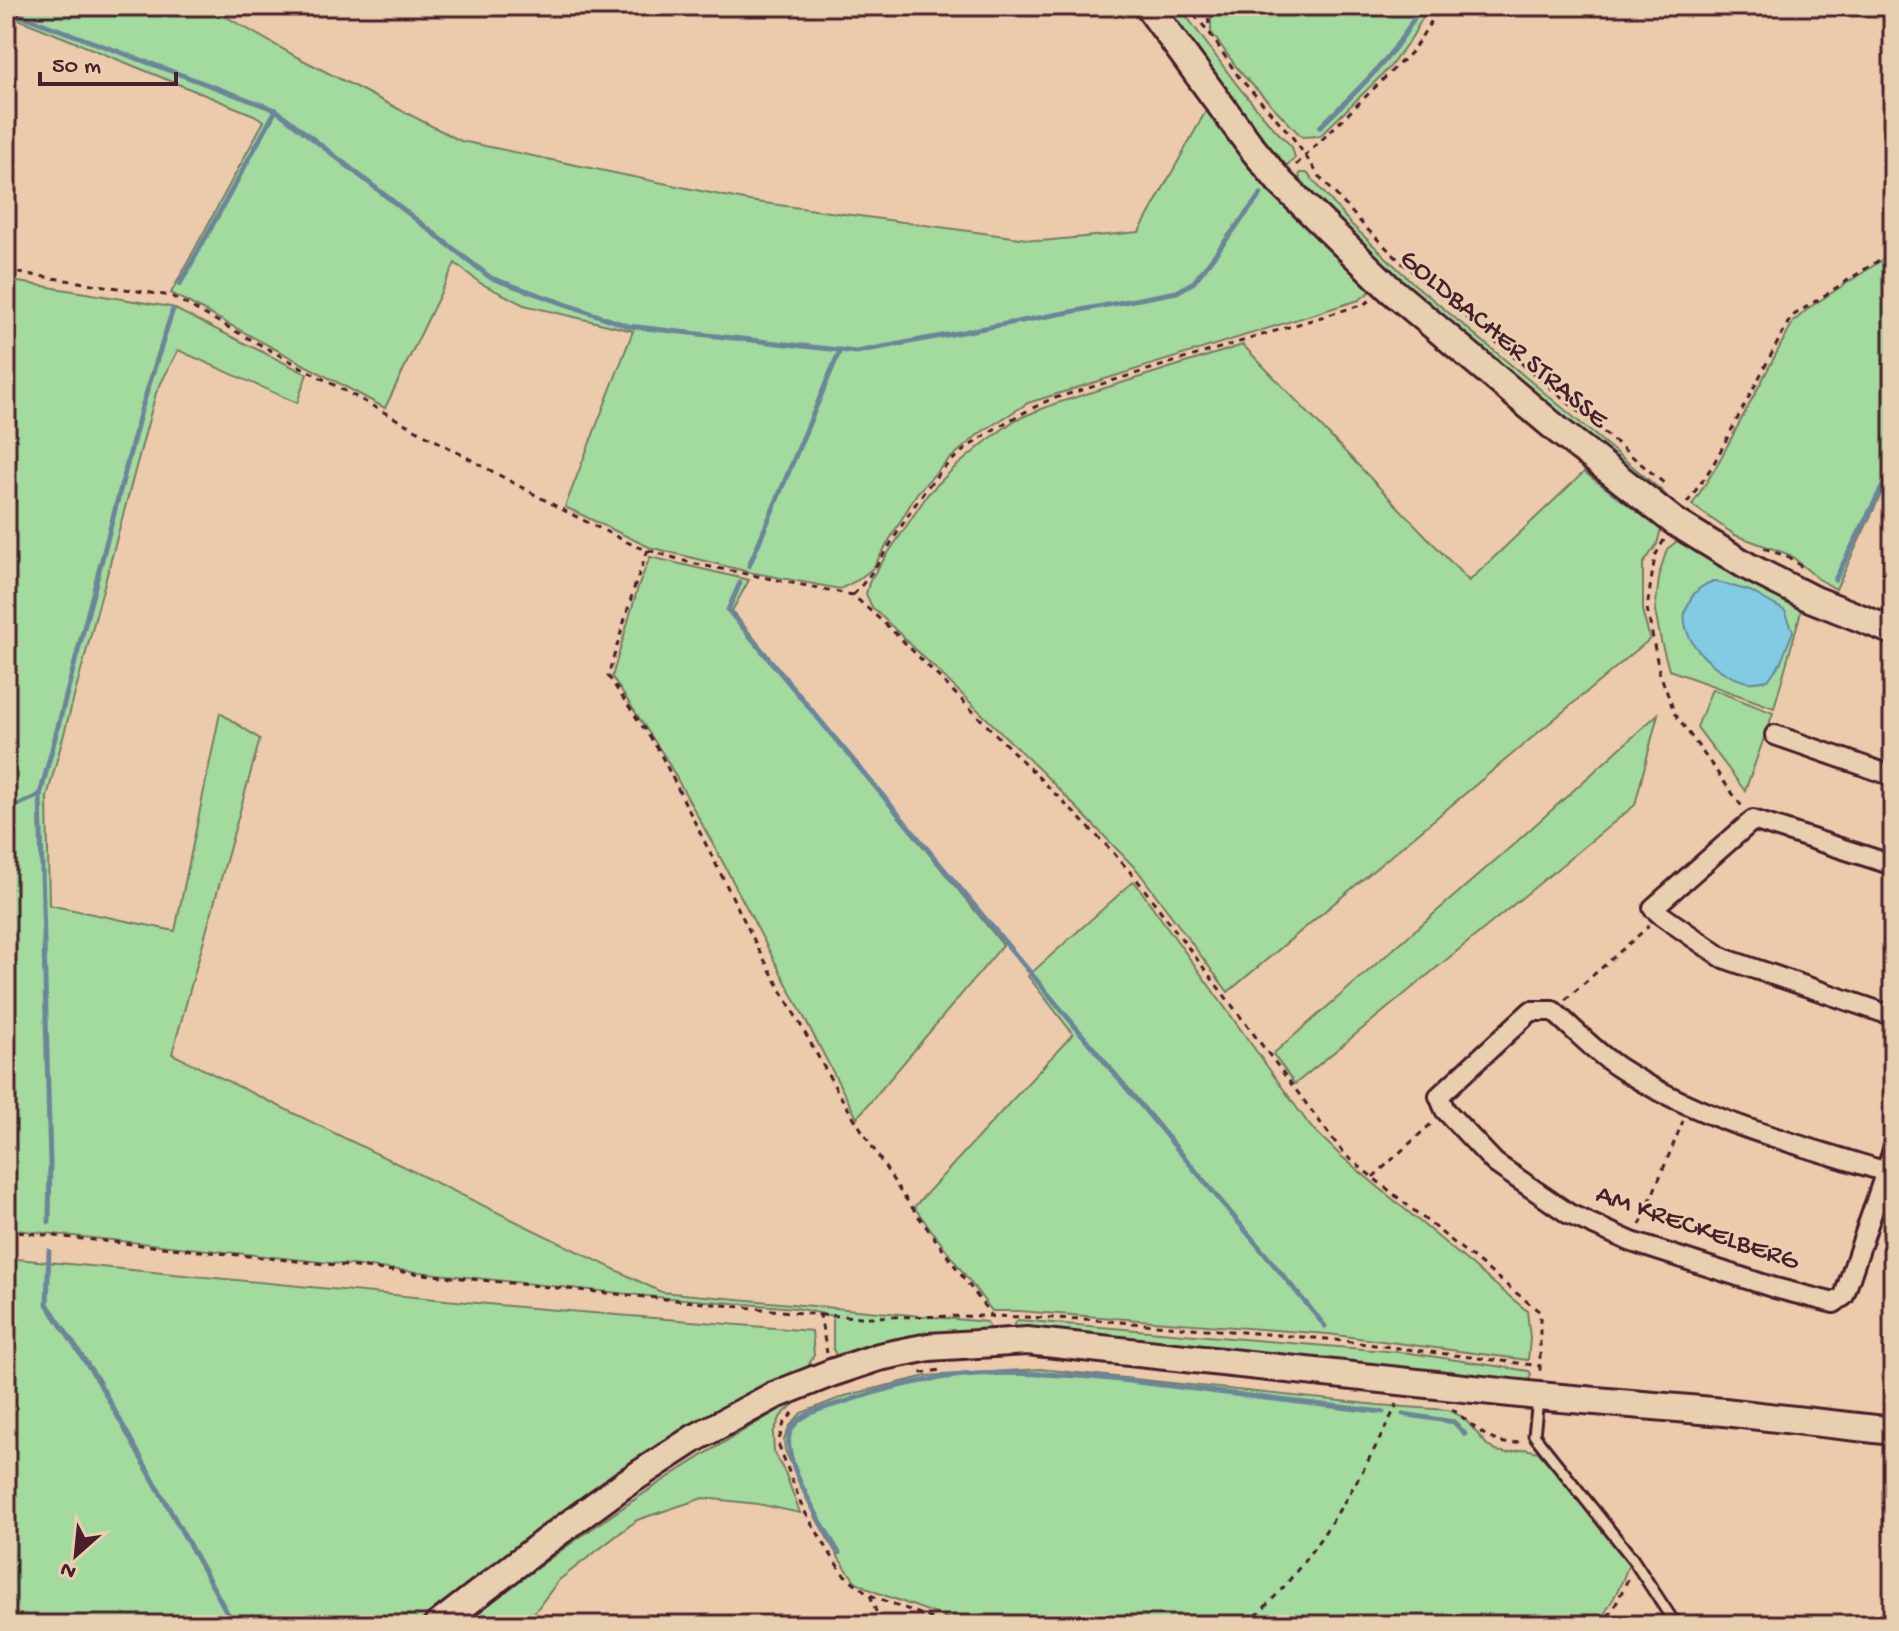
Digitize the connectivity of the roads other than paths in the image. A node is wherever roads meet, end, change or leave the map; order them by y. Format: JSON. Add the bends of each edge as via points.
{"nodes":[{"id":1,"x":1148,"y":6,"type":"edge"},
{"id":2,"x":1893,"y":631,"type":"edge"},
{"id":3,"x":1775,"y":735,"type":"dead end"},
{"id":4,"x":1893,"y":776,"type":"edge"},
{"id":5,"x":1893,"y":865,"type":"edge"},
{"id":6,"x":1893,"y":1016,"type":"edge"},
{"id":7,"x":1893,"y":1150,"type":"edge"},
{"id":8,"x":1886,"y":1172,"type":"junction"},
{"id":9,"x":1538,"y":1396,"type":"junction"},
{"id":10,"x":1893,"y":1431,"type":"edge"},
{"id":11,"x":438,"y":1625,"type":"edge"},
{"id":12,"x":1676,"y":1625,"type":"edge"}],
"edges":[{"from":1,"to":2,"type":"main road","name":"GOLDBACHER STRASSE","via":[[1280,182],[1390,289],[1559,431],[1747,566]]},
{"from":3,"to":4,"type":"street"},
{"from":5,"to":6,"type":"street","via":[[1753,820],[1653,908],[1723,958]]},
{"from":7,"to":8,"type":"street"},
{"from":8,"to":8,"type":"street","name":"AM KRECKELBERG","via":[[1844,1296],[1834,1303],[1632,1242],[1569,1214],[1495,1163],[1445,1110],[1439,1096],[1531,1011],[1553,1011],[1616,1066],[1689,1107]]},
{"from":9,"to":10,"type":"main road"},
{"from":9,"to":11,"type":"main road","via":[[1027,1341],[929,1347],[879,1357],[773,1396],[695,1438],[612,1493]]},
{"from":9,"to":12,"type":"lane","via":[[1534,1435],[1632,1558]]}]}
